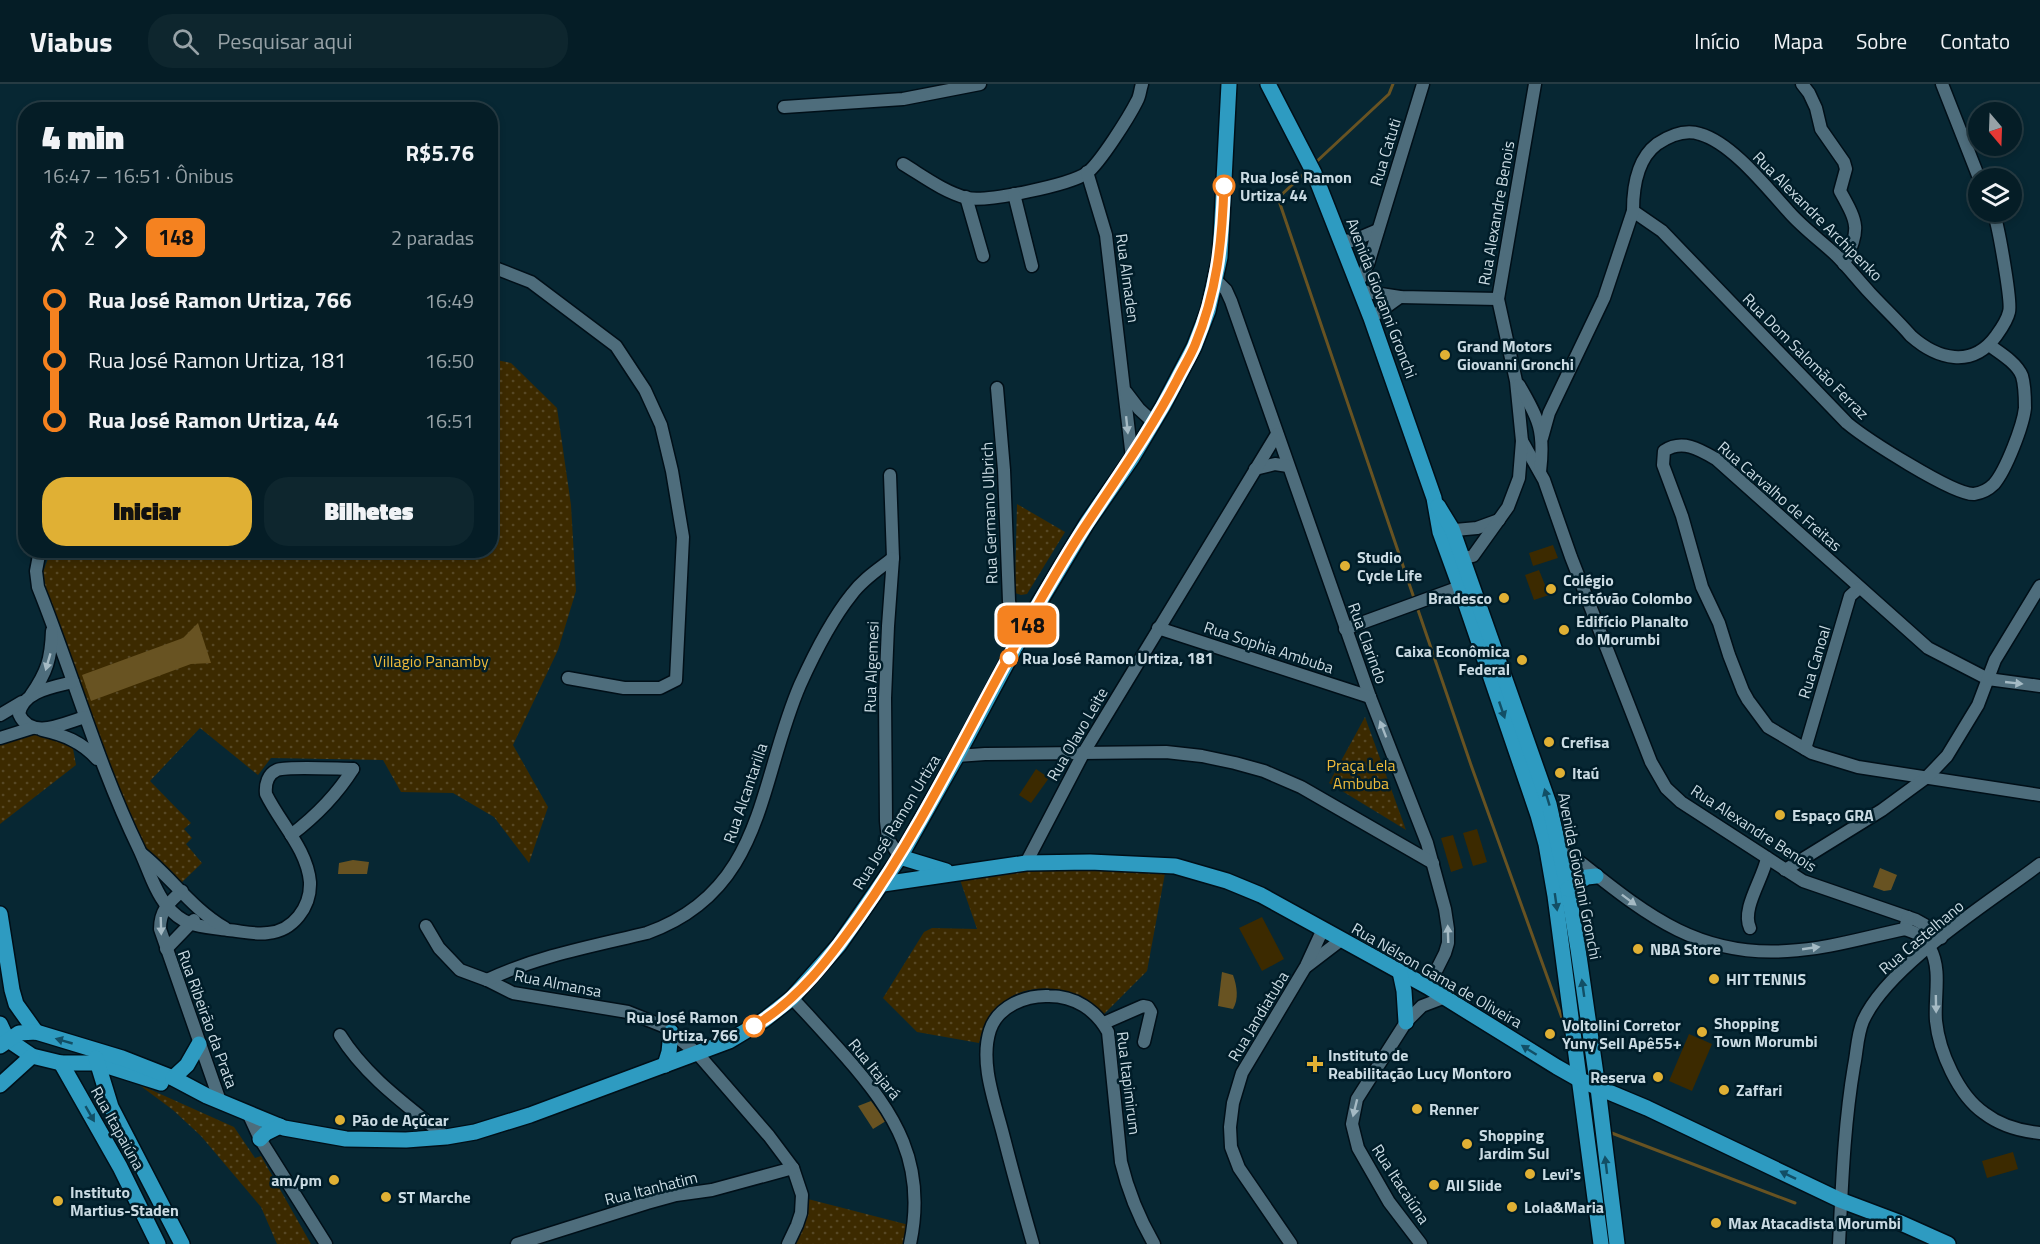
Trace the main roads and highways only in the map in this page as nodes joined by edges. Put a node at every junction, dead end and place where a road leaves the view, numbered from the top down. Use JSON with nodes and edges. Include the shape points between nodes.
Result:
{"nodes":[{"id":1,"x":1229,"y":84,"type":"edge"},
{"id":2,"x":1268,"y":84,"type":"edge"},
{"id":3,"x":1456,"y":557,"type":"junction"},
{"id":4,"x":1553,"y":847,"type":"junction"},
{"id":5,"x":900,"y":857,"type":"junction"},
{"id":6,"x":951,"y":873,"type":"junction"},
{"id":7,"x":1596,"y":876,"type":"road end"},
{"id":8,"x":883,"y":884,"type":"junction"},
{"id":9,"x":1568,"y":889,"type":"junction"},
{"id":10,"x":0,"y":914,"type":"edge"},
{"id":11,"x":1400,"y":972,"type":"junction"},
{"id":12,"x":1406,"y":1022,"type":"road end"},
{"id":13,"x":0,"y":1024,"type":"edge"},
{"id":14,"x":36,"y":1032,"type":"junction"},
{"id":15,"x":671,"y":1032,"type":"road end"},
{"id":16,"x":4,"y":1043,"type":"edge"},
{"id":17,"x":199,"y":1044,"type":"road end"},
{"id":18,"x":32,"y":1056,"type":"junction"},
{"id":19,"x":96,"y":1056,"type":"junction"},
{"id":20,"x":61,"y":1063,"type":"junction"},
{"id":21,"x":665,"y":1065,"type":"junction"},
{"id":22,"x":123,"y":1072,"type":"junction"},
{"id":23,"x":173,"y":1078,"type":"junction"},
{"id":24,"x":1,"y":1080,"type":"edge"},
{"id":25,"x":1580,"y":1080,"type":"junction"},
{"id":26,"x":1598,"y":1088,"type":"junction"},
{"id":27,"x":106,"y":1092,"type":"junction"},
{"id":28,"x":214,"y":1098,"type":"junction"},
{"id":29,"x":1638,"y":1104,"type":"junction"},
{"id":30,"x":1600,"y":1112,"type":"junction"},
{"id":31,"x":1584,"y":1122,"type":"junction"},
{"id":32,"x":280,"y":1126,"type":"junction"},
{"id":33,"x":260,"y":1139,"type":"road end"},
{"id":34,"x":135,"y":1153,"type":"junction"},
{"id":35,"x":120,"y":1167,"type":"junction"},
{"id":36,"x":158,"y":1244,"type":"edge"},
{"id":37,"x":182,"y":1244,"type":"edge"},
{"id":38,"x":1601,"y":1244,"type":"edge"},
{"id":39,"x":1617,"y":1244,"type":"edge"},
{"id":40,"x":1948,"y":1244,"type":"edge"}],
"edges":[{"from":1,"to":5,"type":"main road","name":"Rua José Ramon Urtiza","via":[[1216,280],[1194,347],[1132,458],[1087,523],[1021,636]]},
{"from":2,"to":3,"type":"main road","name":"Avenida Giovanni Gronchi","via":[[1314,173],[1341,240]]},
{"from":3,"to":4,"type":"main road","name":"Avenida Giovanni Gronchi","one_way":true,"via":[[1460,586]]},
{"from":4,"to":3,"type":"main road","name":"Avenida Giovanni Gronchi","one_way":true,"via":[[1549,804],[1538,769]]},
{"from":4,"to":9,"type":"main road","name":"Avenida Giovanni Gronchi"},
{"from":4,"to":25,"type":"main road","name":"Avenida Giovanni Gronchi","one_way":true},
{"from":5,"to":6,"type":"main road","name":"Rua Nélson Gama de Oliveira"},
{"from":5,"to":8,"type":"main road","name":"Rua José Ramon Urtiza"},
{"from":6,"to":8,"type":"main road","name":"Rua Nélson Gama de Oliveira"},
{"from":6,"to":11,"type":"main road","name":"Rua Nélson Gama de Oliveira","via":[[1026,863],[1175,866],[1261,895]]},
{"from":7,"to":9,"type":"main road"},
{"from":8,"to":21,"type":"main road","name":"Rua José Ramon Urtiza","via":[[839,945],[792,998],[735,1038]]},
{"from":26,"to":9,"type":"main road","name":"Avenida Giovanni Gronchi","one_way":true},
{"from":10,"to":14,"type":"main road","via":[[16,1004]]},
{"from":11,"to":12,"type":"main road"},
{"from":25,"to":11,"type":"main road","name":"Rua Nélson Gama de Oliveira","one_way":true},
{"from":13,"to":16,"type":"main road"},
{"from":14,"to":16,"type":"main road","via":[[20,1033]]},
{"from":19,"to":14,"type":"main road","name":"Rua José Ramon Urtiza","one_way":true},
{"from":15,"to":21,"type":"main road"},
{"from":16,"to":18,"type":"main road"},
{"from":17,"to":23,"type":"main road","via":[[187,1065]]},
{"from":18,"to":20,"type":"main road","name":"Rua José Ramon Urtiza"},
{"from":18,"to":24,"type":"main road"},
{"from":19,"to":20,"type":"main road","name":"Rua José Ramon Urtiza"},
{"from":19,"to":22,"type":"main road","name":"Rua José Ramon Urtiza"},
{"from":19,"to":23,"type":"main road","name":"Rua José Ramon Urtiza"},
{"from":19,"to":27,"type":"main road","name":"Rua Itapaiúna"},
{"from":20,"to":35,"type":"main road","name":"Rua Itapaiúna","one_way":true},
{"from":21,"to":32,"type":"main road","name":"Rua José Ramon Urtiza","via":[[504,1124],[446,1137],[346,1139]]},
{"from":22,"to":27,"type":"main road"},
{"from":22,"to":28,"type":"main road","name":"Rua José Ramon Urtiza"},
{"from":23,"to":28,"type":"main road","name":"Rua José Ramon Urtiza"},
{"from":25,"to":26,"type":"main road","name":"Rua Nélson Gama de Oliveira"},
{"from":25,"to":31,"type":"main road","name":"Avenida Giovanni Gronchi"},
{"from":26,"to":29,"type":"main road","name":"Rua Nélson Gama de Oliveira"},
{"from":26,"to":30,"type":"main road","name":"Avenida Giovanni Gronchi"},
{"from":27,"to":34,"type":"main road","name":"Rua Itapaiúna"},
{"from":28,"to":32,"type":"main road","name":"Rua José Ramon Urtiza"},
{"from":29,"to":30,"type":"main road"},
{"from":40,"to":29,"type":"main road","name":"Rua Nélson Gama de Oliveira","one_way":true,"via":[[1840,1200]]},
{"from":30,"to":31,"type":"main road"},
{"from":39,"to":30,"type":"main road","name":"Avenida Giovanni Gronchi","one_way":true},
{"from":31,"to":38,"type":"main road","name":"Avenida Giovanni Gronchi"},
{"from":32,"to":33,"type":"main road"},
{"from":34,"to":35,"type":"main road","via":[[126,1155]]},
{"from":34,"to":37,"type":"main road","name":"Rua Itapaiúna"},
{"from":35,"to":36,"type":"main road","name":"Rua Itapaiúna"}]}
